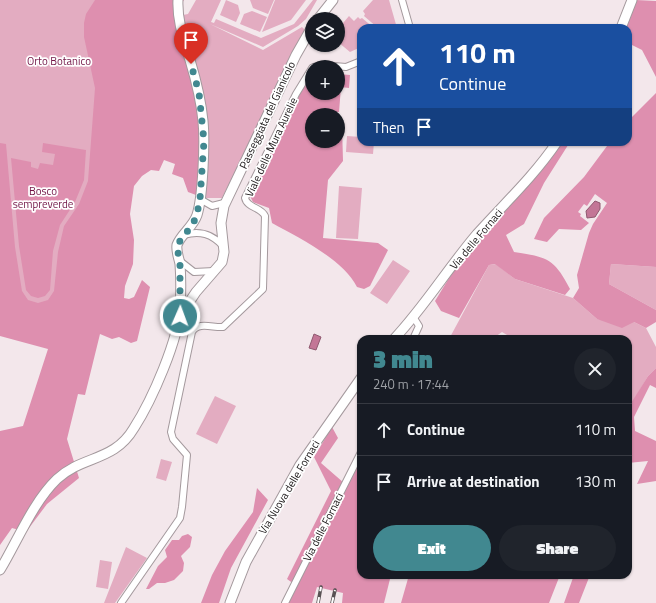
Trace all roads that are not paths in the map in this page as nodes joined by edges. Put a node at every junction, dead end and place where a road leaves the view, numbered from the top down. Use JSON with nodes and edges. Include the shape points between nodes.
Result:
{"nodes":[{"id":1,"x":178,"y":0,"type":"edge"},
{"id":2,"x":333,"y":0,"type":"edge"},
{"id":3,"x":402,"y":0,"type":"edge"},
{"id":4,"x":632,"y":0,"type":"edge"},
{"id":5,"x":324,"y":12,"type":"edge"},
{"id":6,"x":409,"y":24,"type":"edge"},
{"id":7,"x":623,"y":24,"type":"edge"},
{"id":8,"x":305,"y":39,"type":"edge"},
{"id":9,"x":357,"y":63,"type":"edge"},
{"id":10,"x":345,"y":67,"type":"edge"},
{"id":11,"x":305,"y":80,"type":"edge"},
{"id":12,"x":553,"y":146,"type":"edge"},
{"id":13,"x":200,"y":199,"type":"junction"},
{"id":14,"x":224,"y":203,"type":"junction"},
{"id":15,"x":184,"y":235,"type":"junction"},
{"id":16,"x":223,"y":246,"type":"junction"},
{"id":17,"x":179,"y":259,"type":"junction"},
{"id":18,"x":214,"y":271,"type":"junction"},
{"id":19,"x":180,"y":316,"type":"junction"},
{"id":20,"x":414,"y":318,"type":"junction"},
{"id":21,"x":398,"y":335,"type":"edge"},
{"id":22,"x":416,"y":335,"type":"edge"},
{"id":23,"x":357,"y":384,"type":"edge"},
{"id":24,"x":357,"y":460,"type":"edge"},
{"id":25,"x":0,"y":570,"type":"edge"},
{"id":26,"x":121,"y":603,"type":"edge"},
{"id":27,"x":230,"y":603,"type":"edge"},
{"id":28,"x":285,"y":603,"type":"edge"}],
"edges":[{"from":1,"to":13,"type":"street","via":[[178,18],[196,81],[203,122]]},
{"from":2,"to":5,"type":"street"},
{"from":3,"to":6,"type":"street"},
{"from":4,"to":7,"type":"street"},
{"from":8,"to":14,"type":"street","name":"Passeggiata del Gianicolo"},
{"from":9,"to":10,"type":"street","name":"Viale delle Mura Aurelie"},
{"from":11,"to":26,"type":"street","name":"Viale delle Mura Aurelie","via":[[245,198],[265,216],[263,290],[223,327],[201,325],[193,330],[171,432],[173,439],[185,451],[187,457],[181,514]]},
{"from":12,"to":20,"type":"street","name":"Via delle Fornaci","via":[[533,173],[477,235]]},
{"from":13,"to":14,"type":"street","via":[[212,206]]},
{"from":13,"to":15,"type":"street","via":[[195,219]]},
{"from":14,"to":16,"type":"street","name":"Passeggiata del Gianicolo","via":[[221,223]]},
{"from":15,"to":16,"type":"street","via":[[196,232],[206,234],[214,237]]},
{"from":15,"to":17,"type":"street","via":[[177,247]]},
{"from":16,"to":18,"type":"street","via":[[223,260]]},
{"from":17,"to":18,"type":"street","via":[[194,272]]},
{"from":17,"to":19,"type":"street"},
{"from":18,"to":19,"type":"street"},
{"from":19,"to":25,"type":"street","via":[[165,363],[132,432],[116,450],[74,467],[57,480],[39,502]]},
{"from":20,"to":21,"type":"street"},
{"from":20,"to":22,"type":"street","via":[[418,321],[419,327]]},
{"from":23,"to":27,"type":"street","name":"Via Nuova delle Fornaci","via":[[297,471],[246,562]]},
{"from":24,"to":28,"type":"street","name":"Via delle Fornaci"}]}
